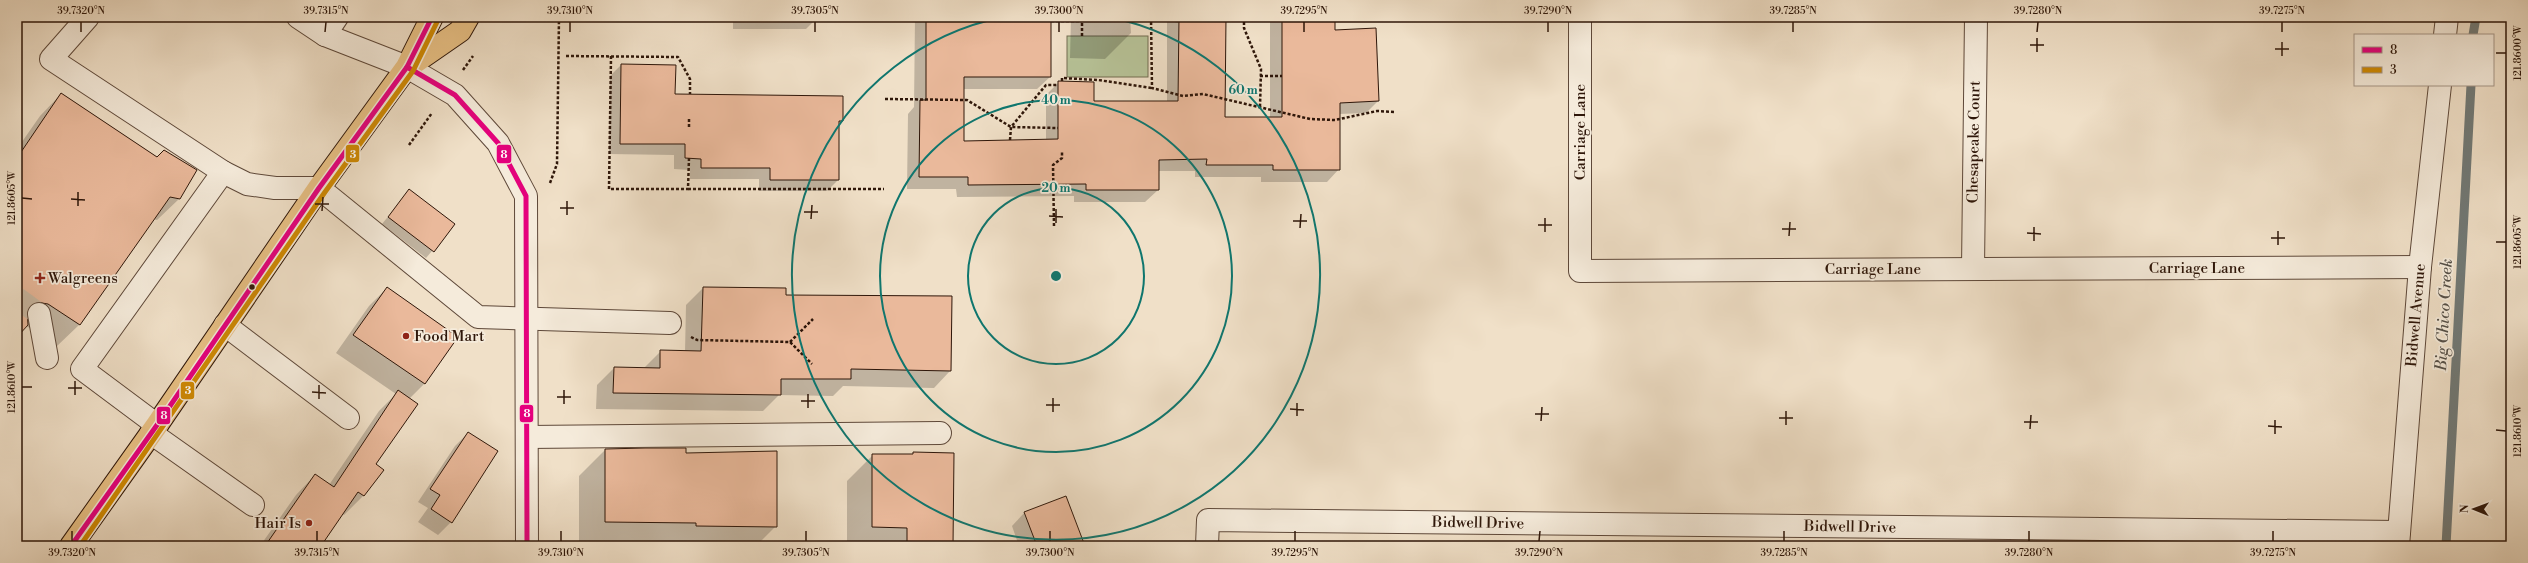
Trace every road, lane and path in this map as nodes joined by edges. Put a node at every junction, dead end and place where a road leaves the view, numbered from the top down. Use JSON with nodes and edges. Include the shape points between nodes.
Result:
{"nodes":[{"id":1,"x":88,"y":17,"type":"edge"},
{"id":2,"x":298,"y":17,"type":"edge"},
{"id":3,"x":432,"y":17,"type":"edge"},
{"id":4,"x":468,"y":17,"type":"edge"},
{"id":5,"x":559,"y":17,"type":"edge"},
{"id":6,"x":1082,"y":17,"type":"edge"},
{"id":7,"x":1244,"y":17,"type":"edge"},
{"id":8,"x":1580,"y":17,"type":"edge"},
{"id":9,"x":1976,"y":17,"type":"edge"},
{"id":10,"x":2447,"y":17,"type":"edge"},
{"id":11,"x":1151,"y":18,"type":"edge"},
{"id":12,"x":1050,"y":21,"type":"dead end"},
{"id":13,"x":1082,"y":21,"type":"junction"},
{"id":14,"x":1179,"y":21,"type":"dead end"},
{"id":15,"x":331,"y":26,"type":"edge"},
{"id":16,"x":2445,"y":34,"type":"edge"},
{"id":17,"x":1082,"y":36,"type":"dead end"},
{"id":18,"x":566,"y":56,"type":"dead end"},
{"id":19,"x":611,"y":56,"type":"junction"},
{"id":20,"x":406,"y":67,"type":"junction"},
{"id":21,"x":1260,"y":76,"type":"junction"},
{"id":22,"x":1282,"y":76,"type":"dead end"},
{"id":23,"x":1062,"y":81,"type":"dead end"},
{"id":24,"x":1058,"y":85,"type":"dead end"},
{"id":25,"x":2440,"y":86,"type":"edge"},
{"id":26,"x":1152,"y":88,"type":"junction"},
{"id":27,"x":690,"y":94,"type":"dead end"},
{"id":28,"x":885,"y":99,"type":"dead end"},
{"id":29,"x":1260,"y":107,"type":"junction"},
{"id":30,"x":1394,"y":112,"type":"dead end"},
{"id":31,"x":689,"y":119,"type":"dead end"},
{"id":32,"x":1011,"y":126,"type":"junction"},
{"id":33,"x":689,"y":127,"type":"dead end"},
{"id":34,"x":1058,"y":128,"type":"dead end"},
{"id":35,"x":1010,"y":140,"type":"dead end"},
{"id":36,"x":1062,"y":152,"type":"dead end"},
{"id":37,"x":689,"y":158,"type":"dead end"},
{"id":38,"x":223,"y":172,"type":"junction"},
{"id":39,"x":549,"y":185,"type":"dead end"},
{"id":40,"x":319,"y":188,"type":"junction"},
{"id":41,"x":884,"y":188,"type":"dead end"},
{"id":42,"x":688,"y":189,"type":"junction"},
{"id":43,"x":1054,"y":226,"type":"dead end"},
{"id":44,"x":1973,"y":268,"type":"junction"},
{"id":45,"x":2420,"y":268,"type":"junction"},
{"id":46,"x":39,"y":314,"type":"tunnel mouth"},
{"id":47,"x":526,"y":320,"type":"junction"},
{"id":48,"x":812,"y":320,"type":"dead end"},
{"id":49,"x":670,"y":323,"type":"dead end"},
{"id":50,"x":225,"y":325,"type":"junction"},
{"id":51,"x":689,"y":335,"type":"dead end"},
{"id":52,"x":790,"y":342,"type":"junction"},
{"id":53,"x":47,"y":358,"type":"dead end"},
{"id":54,"x":812,"y":364,"type":"dead end"},
{"id":55,"x":348,"y":418,"type":"dead end"},
{"id":56,"x":154,"y":429,"type":"junction"},
{"id":57,"x":940,"y":433,"type":"dead end"},
{"id":58,"x":527,"y":437,"type":"junction"},
{"id":59,"x":253,"y":505,"type":"dead end"},
{"id":60,"x":2398,"y":539,"type":"edge"},
{"id":61,"x":71,"y":546,"type":"edge"},
{"id":62,"x":527,"y":546,"type":"edge"},
{"id":63,"x":1207,"y":546,"type":"edge"}],
"edges":[{"from":1,"to":38,"type":"street","via":[[51,59]]},
{"from":2,"to":15,"type":"street"},
{"from":3,"to":20,"type":"main road"},
{"from":4,"to":20,"type":"main road","via":[[460,31]]},
{"from":5,"to":39,"type":"path","via":[[557,164]]},
{"from":6,"to":13,"type":"path"},
{"from":7,"to":21,"type":"path","via":[[1244,28],[1260,69]]},
{"from":8,"to":44,"type":"street","name":"Carriage Lane","via":[[1580,270]]},
{"from":9,"to":44,"type":"street","name":"Chesapeake Court"},
{"from":10,"to":16,"type":"street"},
{"from":11,"to":14,"type":"path"},
{"from":11,"to":26,"type":"path"},
{"from":12,"to":13,"type":"path"},
{"from":13,"to":17,"type":"path"},
{"from":15,"to":20,"type":"street"},
{"from":18,"to":19,"type":"path"},
{"from":19,"to":27,"type":"path","via":[[678,57],[690,79]]},
{"from":19,"to":42,"type":"path","via":[[609,189]]},
{"from":20,"to":40,"type":"main road"},
{"from":20,"to":47,"type":"street","via":[[455,95],[498,142],[526,196]]},
{"from":21,"to":22,"type":"path"},
{"from":21,"to":29,"type":"path"},
{"from":23,"to":26,"type":"path","via":[[1062,78],[1098,80]]},
{"from":24,"to":32,"type":"path","via":[[1046,85]]},
{"from":25,"to":45,"type":"street","name":"Bidwell Avenue"},
{"from":26,"to":29,"type":"path","via":[[1183,96],[1203,94]]},
{"from":28,"to":32,"type":"path","via":[[966,100]]},
{"from":29,"to":30,"type":"path","via":[[1310,119],[1335,120],[1377,111]]},
{"from":31,"to":33,"type":"path"},
{"from":32,"to":34,"type":"path"},
{"from":32,"to":35,"type":"path"},
{"from":36,"to":43,"type":"path","via":[[1062,158],[1053,165]]},
{"from":37,"to":42,"type":"path"},
{"from":38,"to":40,"type":"street","via":[[248,184],[275,188]]},
{"from":38,"to":56,"type":"street","via":[[82,369]]},
{"from":40,"to":47,"type":"street","via":[[478,317]]},
{"from":40,"to":50,"type":"main road"},
{"from":41,"to":42,"type":"path"},
{"from":44,"to":45,"type":"street","name":"Carriage Lane"},
{"from":45,"to":60,"type":"street","name":"Bidwell Avenue"},
{"from":46,"to":53,"type":"street"},
{"from":47,"to":49,"type":"street"},
{"from":47,"to":58,"type":"street"},
{"from":48,"to":52,"type":"path"},
{"from":50,"to":55,"type":"street"},
{"from":50,"to":56,"type":"main road"},
{"from":51,"to":52,"type":"path","via":[[697,340]]},
{"from":52,"to":54,"type":"path"},
{"from":56,"to":59,"type":"street"},
{"from":56,"to":61,"type":"main road"},
{"from":57,"to":58,"type":"street"},
{"from":58,"to":62,"type":"street"},
{"from":60,"to":63,"type":"street","name":"Bidwell Drive","via":[[1208,520]]}]}
